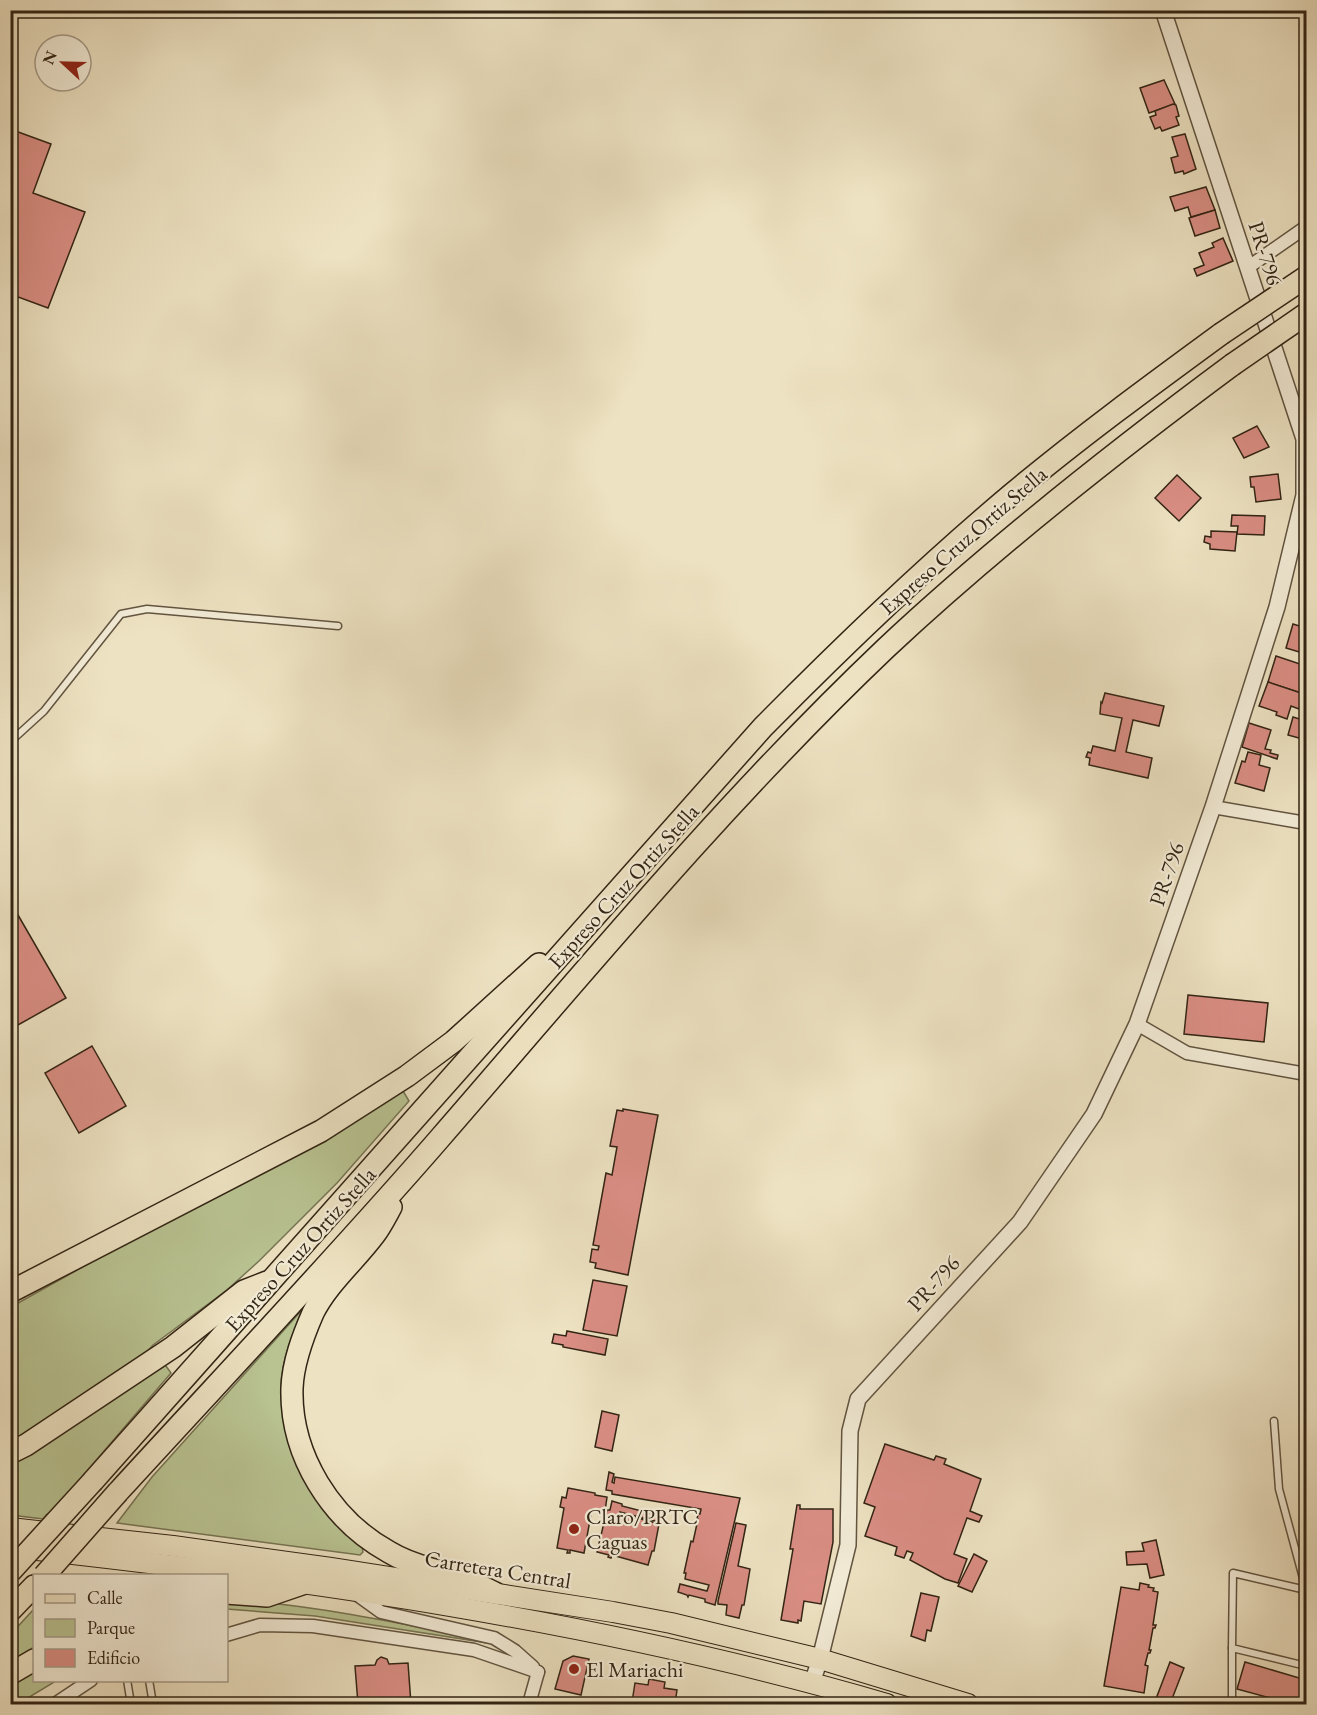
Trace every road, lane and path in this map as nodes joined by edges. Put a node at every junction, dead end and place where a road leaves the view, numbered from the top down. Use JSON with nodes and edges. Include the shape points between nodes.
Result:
{"nodes":[{"id":1,"x":1163,"y":10,"type":"edge"},
{"id":2,"x":1306,"y":227,"type":"edge"},
{"id":3,"x":1247,"y":268,"type":"junction"},
{"id":4,"x":1306,"y":277,"type":"edge"},
{"id":5,"x":1306,"y":314,"type":"edge"},
{"id":6,"x":339,"y":626,"type":"dead end"},
{"id":7,"x":10,"y":742,"type":"edge"},
{"id":8,"x":1213,"y":807,"type":"junction"},
{"id":9,"x":1306,"y":822,"type":"edge"},
{"id":10,"x":595,"y":918,"type":"junction"},
{"id":11,"x":1137,"y":1024,"type":"junction"},
{"id":12,"x":1306,"y":1074,"type":"edge"},
{"id":13,"x":414,"y":1168,"type":"junction"},
{"id":14,"x":273,"y":1279,"type":"junction"},
{"id":15,"x":10,"y":1293,"type":"edge"},
{"id":16,"x":1274,"y":1421,"type":"dead end"},
{"id":17,"x":10,"y":1453,"type":"edge"},
{"id":18,"x":10,"y":1528,"type":"edge"},
{"id":19,"x":10,"y":1547,"type":"edge"},
{"id":20,"x":10,"y":1572,"type":"edge"},
{"id":21,"x":45,"y":1574,"type":"edge"},
{"id":22,"x":305,"y":1583,"type":"junction"},
{"id":23,"x":1306,"y":1589,"type":"edge"},
{"id":24,"x":352,"y":1590,"type":"junction"},
{"id":25,"x":228,"y":1593,"type":"edge"},
{"id":26,"x":495,"y":1593,"type":"junction"},
{"id":27,"x":228,"y":1634,"type":"edge"},
{"id":28,"x":1232,"y":1648,"type":"junction"},
{"id":29,"x":820,"y":1659,"type":"junction"},
{"id":30,"x":33,"y":1661,"type":"edge"},
{"id":31,"x":1306,"y":1666,"type":"edge"},
{"id":32,"x":538,"y":1672,"type":"junction"},
{"id":33,"x":10,"y":1674,"type":"edge"},
{"id":34,"x":88,"y":1682,"type":"edge"},
{"id":35,"x":127,"y":1682,"type":"edge"},
{"id":36,"x":149,"y":1682,"type":"edge"},
{"id":37,"x":812,"y":1683,"type":"junction"},
{"id":38,"x":55,"y":1704,"type":"edge"},
{"id":39,"x":131,"y":1704,"type":"edge"},
{"id":40,"x":153,"y":1704,"type":"edge"},
{"id":41,"x":529,"y":1704,"type":"edge"},
{"id":42,"x":887,"y":1704,"type":"edge"},
{"id":43,"x":968,"y":1704,"type":"edge"},
{"id":44,"x":1232,"y":1704,"type":"edge"}],
"edges":[{"from":1,"to":3,"type":"street","name":"PR-796","number":"PR-796"},
{"from":2,"to":3,"type":"street"},
{"from":3,"to":8,"type":"street","name":"PR-796","number":"PR-796","via":[[1304,439],[1304,495],[1277,606]]},
{"from":4,"to":10,"type":"highway","name":"Expreso Cruz Ortiz Stella","bridge":true,"via":[[1221,334],[1074,444],[875,616],[763,728]]},
{"from":5,"to":13,"type":"highway","name":"Expreso Cruz Ortiz Stella","bridge":true,"via":[[1232,365],[1034,518],[870,664],[699,841]]},
{"from":6,"to":7,"type":"lane","via":[[147,609],[121,614],[44,711]]},
{"from":8,"to":9,"type":"street"},
{"from":8,"to":11,"type":"street","name":"PR-796","number":"PR-796"},
{"from":10,"to":14,"type":"highway","name":"Expreso Cruz Ortiz Stella"},
{"from":10,"to":15,"type":"highway","via":[[454,1041],[331,1125]]},
{"from":11,"to":12,"type":"street","via":[[1187,1053]]},
{"from":11,"to":29,"type":"street","name":"PR-796","number":"PR-796","via":[[1094,1114],[1020,1222],[858,1399],[850,1431],[848,1545]]},
{"from":13,"to":21,"type":"highway","name":"Expreso Cruz Ortiz Stella","bridge":true},
{"from":13,"to":26,"type":"highway","via":[[375,1234],[314,1312],[296,1359],[292,1386],[294,1419],[314,1477],[345,1519],[389,1552],[460,1576]]},
{"from":14,"to":17,"type":"highway","via":[[244,1291],[173,1347]]},
{"from":14,"to":20,"type":"highway","name":"Expreso Cruz Ortiz Stella","bridge":true},
{"from":16,"to":23,"type":"lane","via":[[1279,1489]]},
{"from":18,"to":26,"type":"main road","name":"Carretera Central","via":[[229,1554]]},
{"from":19,"to":22,"type":"main road","name":"Carretera Central"},
{"from":22,"to":24,"type":"main road","name":"Carretera Central"},
{"from":22,"to":25,"type":"highway","via":[[267,1596]]},
{"from":23,"to":28,"type":"lane","via":[[1233,1573]]},
{"from":24,"to":32,"type":"street","via":[[381,1612],[494,1638]]},
{"from":24,"to":37,"type":"main road","name":"Carretera Central","via":[[612,1637]]},
{"from":26,"to":29,"type":"main road","name":"Carretera Central","via":[[671,1623]]},
{"from":27,"to":32,"type":"street","via":[[260,1625],[312,1626],[474,1650]]},
{"from":28,"to":31,"type":"lane"},
{"from":28,"to":44,"type":"lane"},
{"from":29,"to":37,"type":"street","name":"PR-796","number":"PR-796"},
{"from":29,"to":43,"type":"main road","name":"Carretera Central"},
{"from":30,"to":33,"type":"highway"},
{"from":32,"to":41,"type":"street"},
{"from":34,"to":38,"type":"street"},
{"from":35,"to":39,"type":"lane"},
{"from":36,"to":40,"type":"lane"},
{"from":37,"to":42,"type":"main road","name":"Carretera Central"}]}
